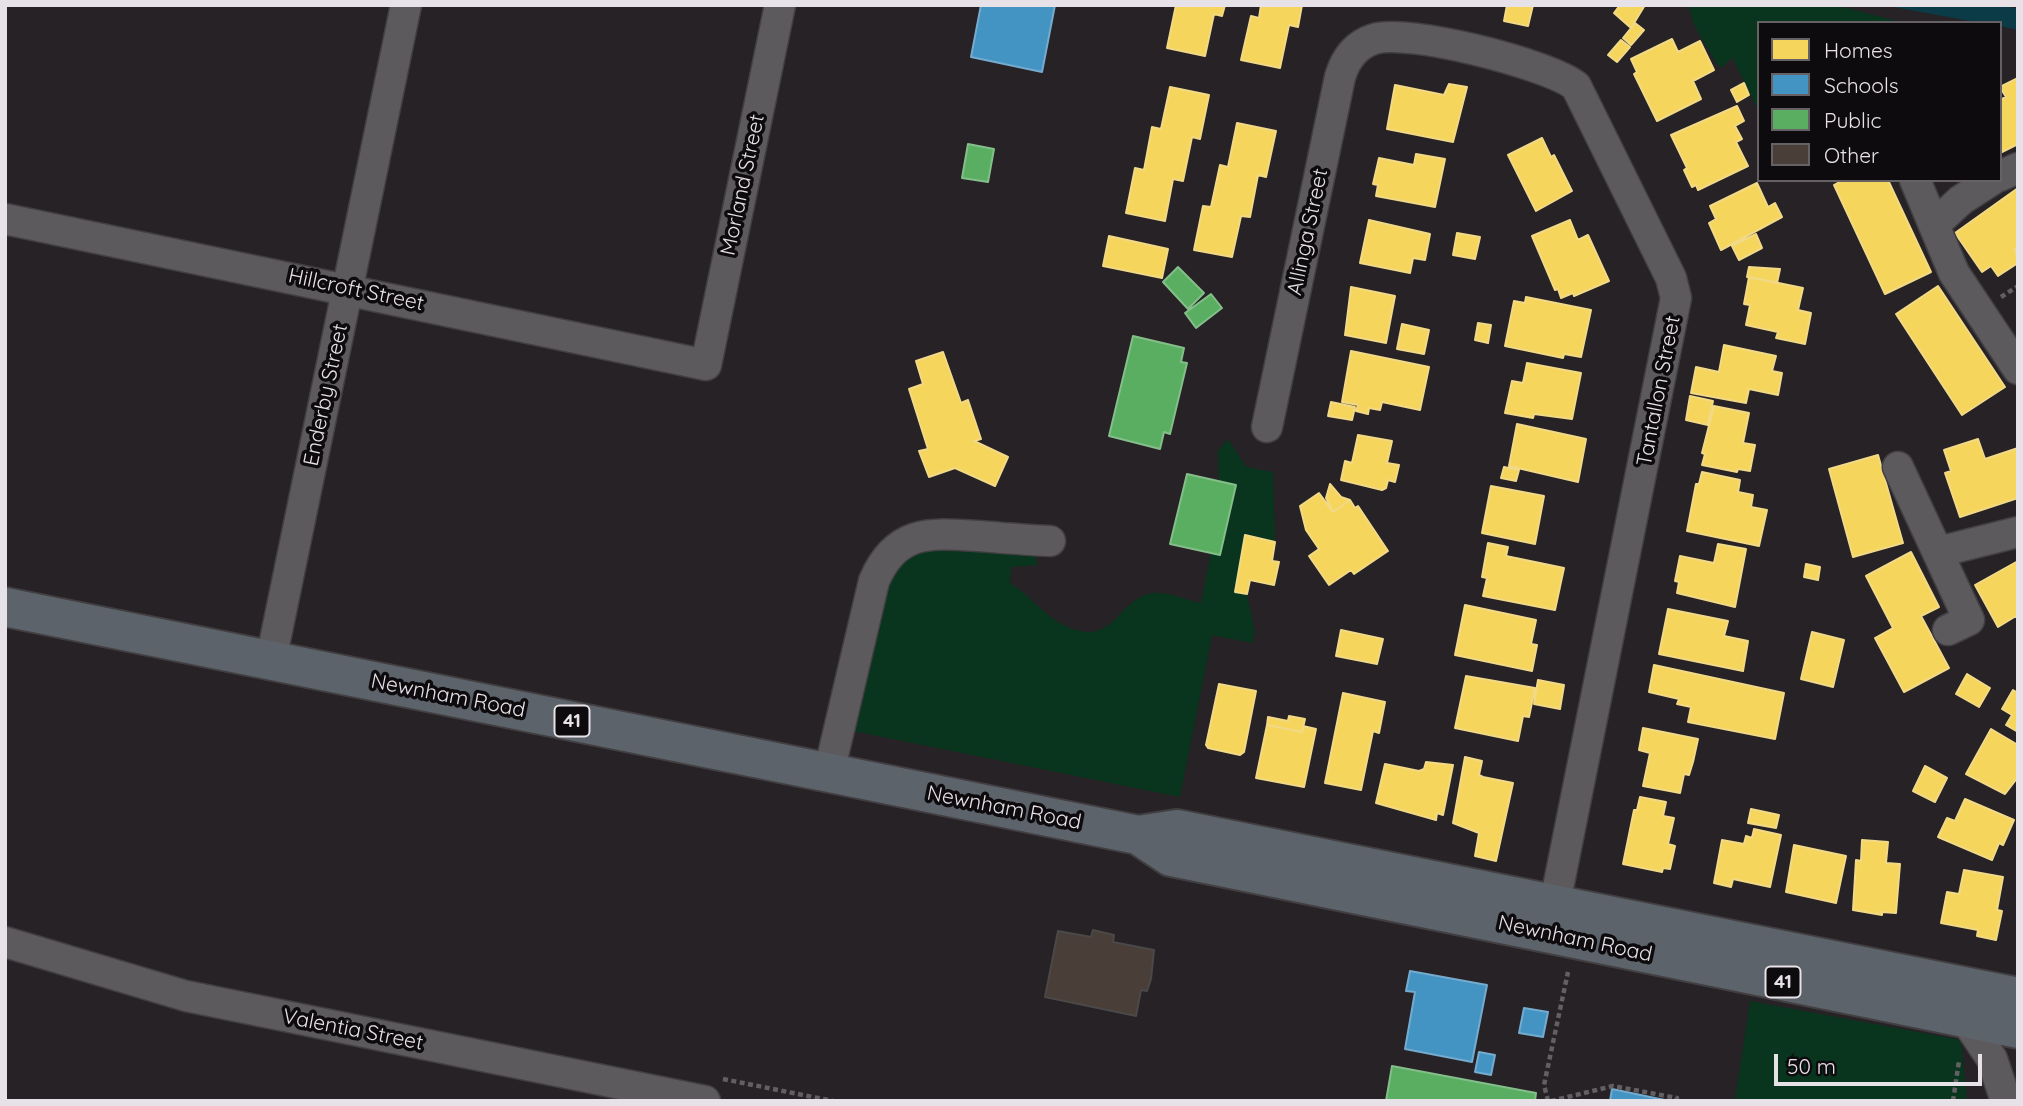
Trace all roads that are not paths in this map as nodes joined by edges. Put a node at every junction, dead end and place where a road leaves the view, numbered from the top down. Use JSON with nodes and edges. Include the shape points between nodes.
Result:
{"nodes":[{"id":1,"x":406,"y":5,"type":"edge"},
{"id":2,"x":780,"y":5,"type":"edge"},
{"id":3,"x":1362,"y":45,"type":"joint"},
{"id":4,"x":2018,"y":168,"type":"edge"},
{"id":5,"x":2002,"y":175,"type":"edge"},
{"id":6,"x":1915,"y":182,"type":"edge"},
{"id":7,"x":1989,"y":182,"type":"edge"},
{"id":8,"x":5,"y":219,"type":"edge"},
{"id":9,"x":1934,"y":225,"type":"junction"},
{"id":10,"x":348,"y":288,"type":"junction"},
{"id":11,"x":706,"y":365,"type":"joint"},
{"id":12,"x":2018,"y":369,"type":"edge"},
{"id":13,"x":1267,"y":427,"type":"dead end"},
{"id":14,"x":1898,"y":467,"type":"dead end"},
{"id":15,"x":2018,"y":532,"type":"edge"},
{"id":16,"x":1050,"y":541,"type":"dead end"},
{"id":17,"x":1938,"y":552,"type":"junction"},
{"id":18,"x":5,"y":607,"type":"edge"},
{"id":19,"x":1948,"y":630,"type":"dead end"},
{"id":20,"x":271,"y":660,"type":"junction"},
{"id":21,"x":829,"y":772,"type":"junction"},
{"id":22,"x":1558,"y":933,"type":"junction"},
{"id":23,"x":5,"y":942,"type":"edge"},
{"id":24,"x":2018,"y":997,"type":"edge"},
{"id":25,"x":2018,"y":1030,"type":"edge"},
{"id":26,"x":1963,"y":1034,"type":"junction"},
{"id":27,"x":2018,"y":1093,"type":"edge"},
{"id":28,"x":705,"y":1101,"type":"edge"},
{"id":29,"x":2006,"y":1101,"type":"edge"},
{"id":30,"x":2013,"y":1101,"type":"edge"}],
"edges":[{"from":1,"to":10,"type":"street","name":"Enderby Street"},
{"from":2,"to":11,"type":"street","name":"Morland Street"},
{"from":3,"to":13,"type":"street","name":"Allinga Street","via":[[1351,54],[1340,78]]},
{"from":3,"to":22,"type":"street","name":"Tantallon Street","via":[[1397,37],[1503,56],[1566,79],[1583,97],[1675,287],[1676,310]]},
{"from":4,"to":5,"type":"street"},
{"from":6,"to":9,"type":"street"},
{"from":7,"to":9,"type":"street"},
{"from":8,"to":10,"type":"street","name":"Hillcroft Street"},
{"from":9,"to":12,"type":"street","via":[[1954,273]]},
{"from":10,"to":11,"type":"street","name":"Hillcroft Street"},
{"from":10,"to":20,"type":"street","name":"Enderby Street"},
{"from":14,"to":17,"type":"street"},
{"from":15,"to":17,"type":"street"},
{"from":16,"to":21,"type":"street","via":[[927,534],[890,553],[874,581]]},
{"from":17,"to":19,"type":"street","via":[[1969,620]]},
{"from":18,"to":20,"type":"main road","name":"Newnham Road","number":"41"},
{"from":20,"to":21,"type":"main road","name":"Newnham Road","number":"41"},
{"from":21,"to":22,"type":"main road","name":"Newnham Road","number":"41","via":[[1138,835],[1171,858]]},
{"from":22,"to":24,"type":"main road","name":"Newnham Road","number":"41"},
{"from":22,"to":26,"type":"main road","name":"Newnham Road","number":"41"},
{"from":23,"to":28,"type":"street","name":"Valentia Street","via":[[186,996]]},
{"from":25,"to":26,"type":"main road","name":"Newnham Road","number":"41"},
{"from":26,"to":29,"type":"street","via":[[1992,1059]]},
{"from":27,"to":30,"type":"street"}]}
